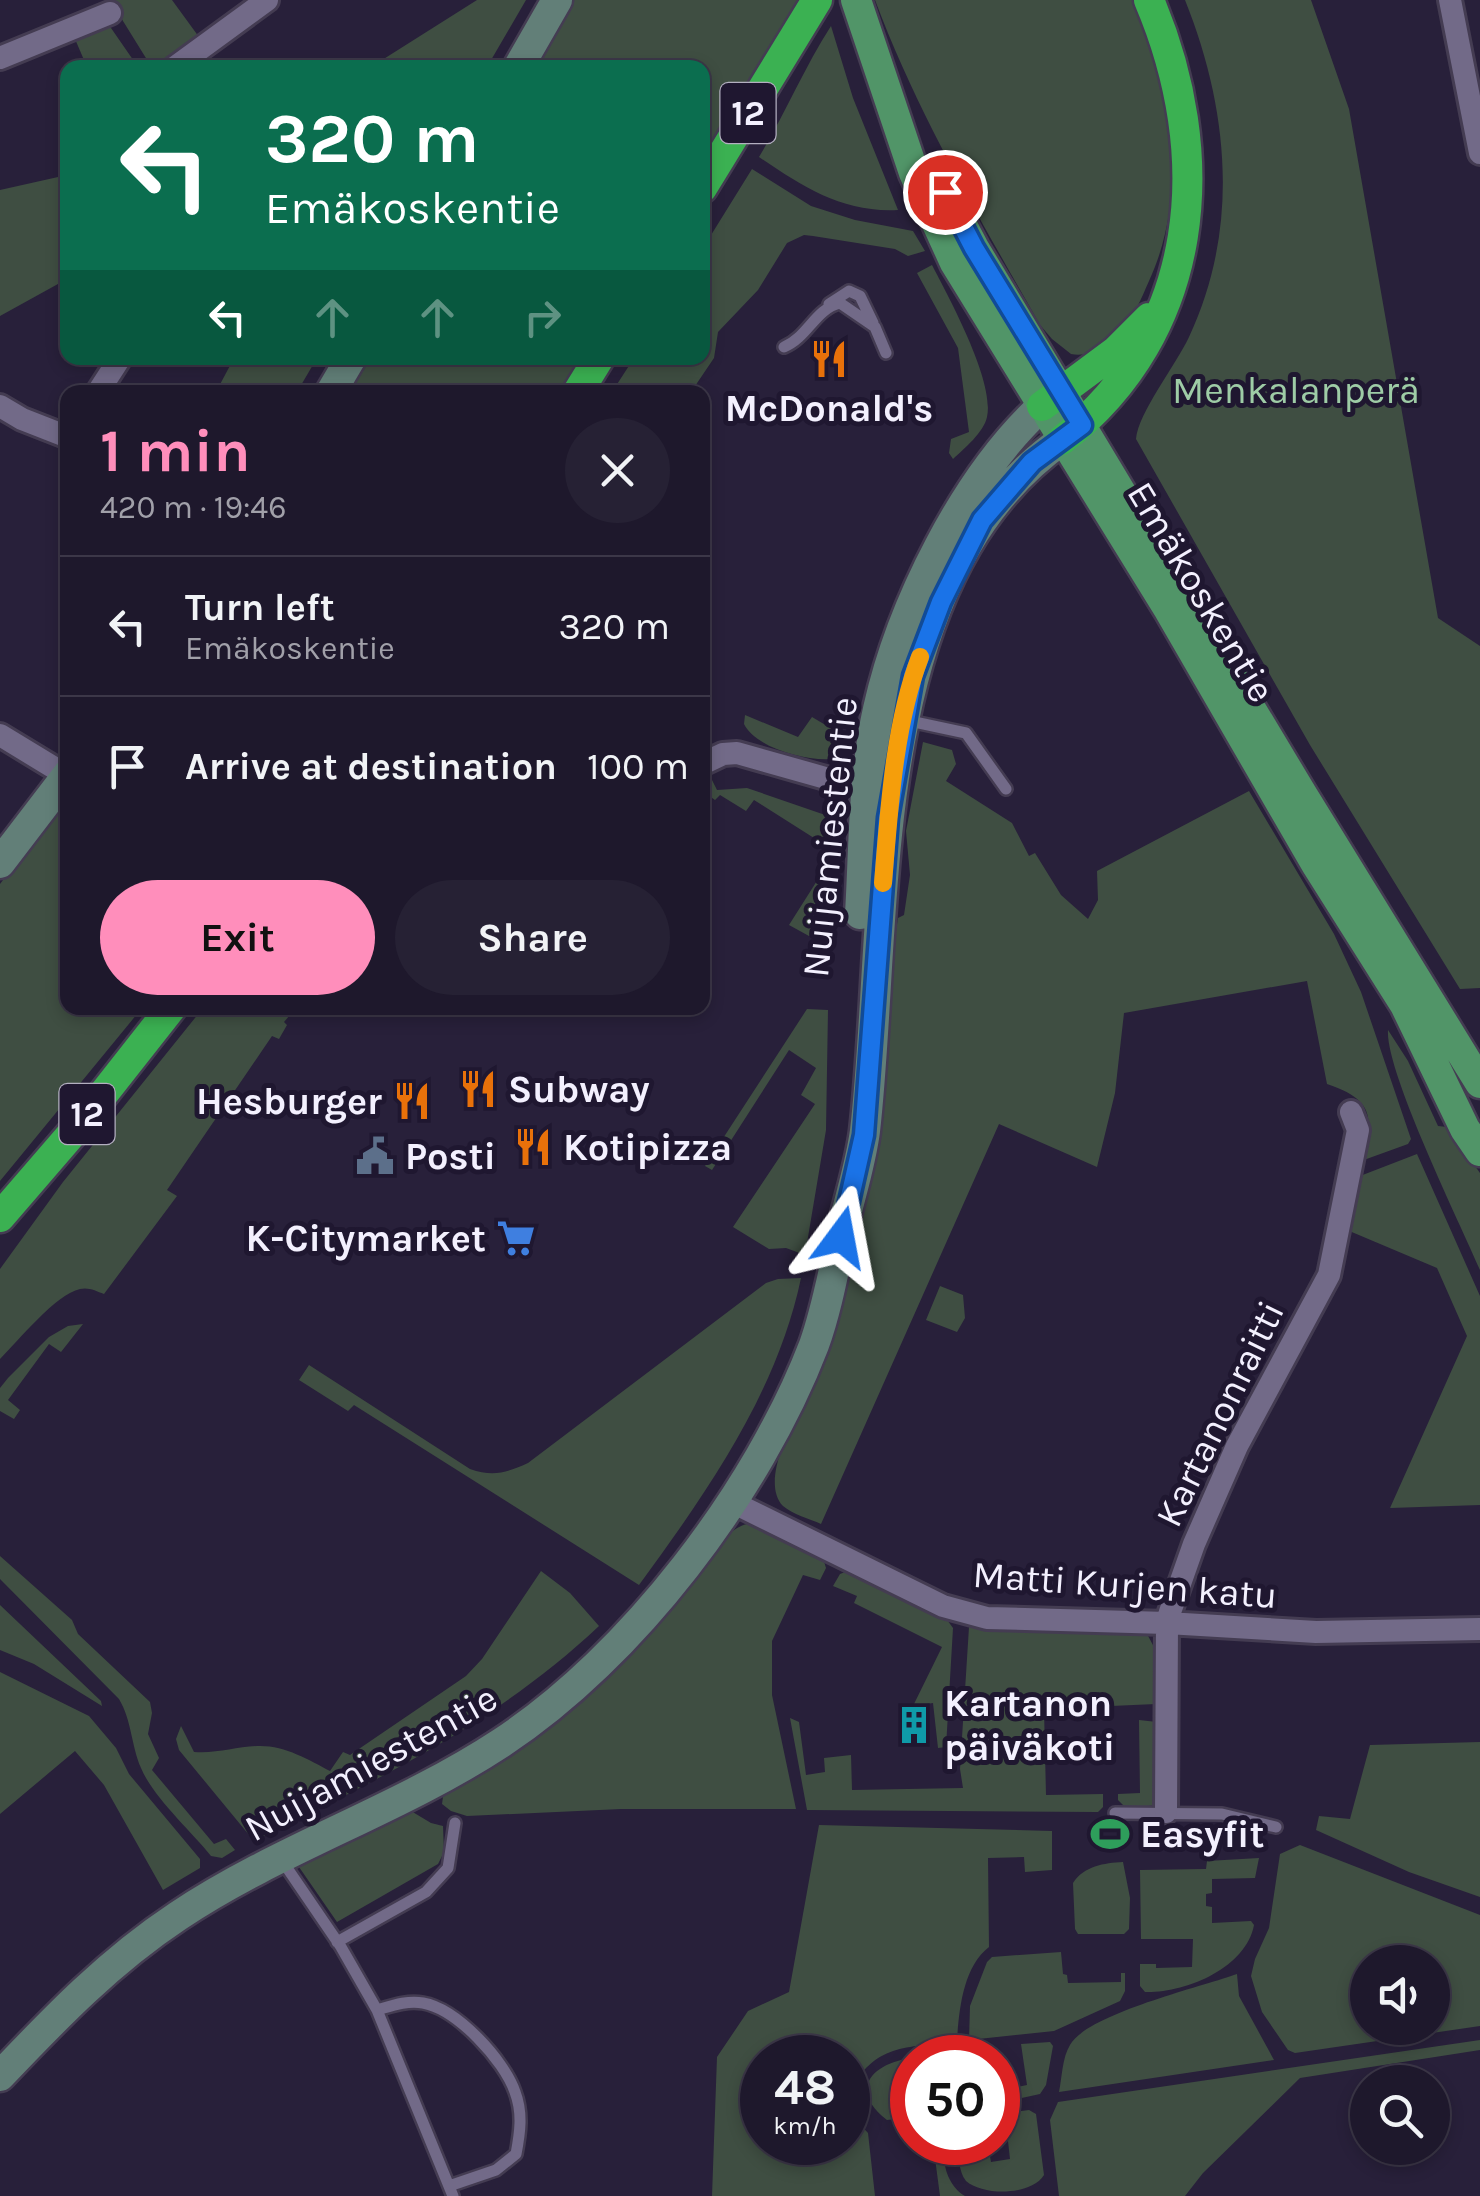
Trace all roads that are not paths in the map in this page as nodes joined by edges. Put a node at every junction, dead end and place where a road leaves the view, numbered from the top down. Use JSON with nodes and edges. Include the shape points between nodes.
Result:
{"nodes":[{"id":1,"x":267,"y":0,"type":"edge"},
{"id":2,"x":557,"y":0,"type":"edge"},
{"id":3,"x":818,"y":0,"type":"edge"},
{"id":4,"x":856,"y":0,"type":"edge"},
{"id":5,"x":1149,"y":0,"type":"edge"},
{"id":6,"x":1450,"y":0,"type":"edge"},
{"id":7,"x":110,"y":13,"type":"dead end"},
{"id":8,"x":0,"y":58,"type":"edge"},
{"id":9,"x":185,"y":60,"type":"edge"},
{"id":10,"x":523,"y":60,"type":"edge"},
{"id":11,"x":1480,"y":153,"type":"edge"},
{"id":12,"x":710,"y":175,"type":"edge"},
{"id":13,"x":1164,"y":300,"type":"junction"},
{"id":14,"x":784,"y":346,"type":"dead end"},
{"id":15,"x":886,"y":353,"type":"dead end"},
{"id":16,"x":1051,"y":398,"type":"junction"},
{"id":17,"x":0,"y":406,"type":"edge"},
{"id":18,"x":60,"y":433,"type":"edge"},
{"id":19,"x":1072,"y":433,"type":"junction"},
{"id":20,"x":890,"y":717,"type":"junction"},
{"id":21,"x":0,"y":735,"type":"edge"},
{"id":22,"x":710,"y":760,"type":"edge"},
{"id":23,"x":60,"y":770,"type":"edge"},
{"id":24,"x":60,"y":783,"type":"edge"},
{"id":25,"x":881,"y":788,"type":"junction"},
{"id":26,"x":1006,"y":789,"type":"dead end"},
{"id":27,"x":0,"y":863,"type":"edge"},
{"id":28,"x":165,"y":1015,"type":"edge"},
{"id":29,"x":1480,"y":1083,"type":"edge"},
{"id":30,"x":1351,"y":1112,"type":"dead end"},
{"id":31,"x":1480,"y":1152,"type":"edge"},
{"id":32,"x":0,"y":1217,"type":"edge"},
{"id":33,"x":730,"y":1501,"type":"junction"},
{"id":34,"x":1167,"y":1623,"type":"junction"},
{"id":35,"x":1480,"y":1629,"type":"edge"},
{"id":36,"x":1166,"y":1812,"type":"junction"},
{"id":37,"x":1115,"y":1813,"type":"dead end"},
{"id":38,"x":455,"y":1823,"type":"dead end"},
{"id":39,"x":1276,"y":1827,"type":"dead end"},
{"id":40,"x":280,"y":1858,"type":"junction"},
{"id":41,"x":337,"y":1942,"type":"junction"},
{"id":42,"x":377,"y":2010,"type":"junction"},
{"id":43,"x":0,"y":2076,"type":"edge"},
{"id":44,"x":451,"y":2191,"type":"edge"}],
"edges":[{"from":1,"to":9,"type":"street"},
{"from":2,"to":10,"type":"main road"},
{"from":3,"to":12,"type":"highway","number":"12"},
{"from":4,"to":16,"type":"main road","name":"Emäkoskentie","via":[[876,63]]},
{"from":5,"to":13,"type":"highway","via":[[1179,93],[1188,166],[1187,224]]},
{"from":6,"to":11,"type":"street"},
{"from":7,"to":8,"type":"street"},
{"from":13,"to":16,"type":"highway","via":[[1116,351]]},
{"from":13,"to":19,"type":"highway","via":[[1137,362]]},
{"from":14,"to":15,"type":"lane","via":[[797,341],[826,306],[840,303],[875,327]]},
{"from":16,"to":19,"type":"main road","name":"Emäkoskentie"},
{"from":16,"to":20,"type":"main road","name":"Nuijamiestentie","via":[[1009,437],[960,506],[890,660]]},
{"from":17,"to":18,"type":"street"},
{"from":19,"to":20,"type":"main road","name":"Nuijamiestentie","via":[[1018,475],[982,520]]},
{"from":19,"to":29,"type":"main road","name":"Emäkoskentie"},
{"from":19,"to":31,"type":"main road","name":"Emäkoskentie","via":[[1316,864],[1405,1005]]},
{"from":20,"to":25,"type":"main road","name":"Nuijamiestentie"},
{"from":20,"to":26,"type":"lane","via":[[966,733]]},
{"from":21,"to":23,"type":"street"},
{"from":22,"to":25,"type":"street","via":[[737,752]]},
{"from":24,"to":27,"type":"main road"},
{"from":25,"to":33,"type":"main road","name":"Nuijamiestentie","via":[[864,1135],[816,1340],[768,1444]]},
{"from":28,"to":32,"type":"highway","number":"12"},
{"from":30,"to":34,"type":"street","name":"Kartanonraitti","via":[[1358,1130],[1329,1274],[1237,1446]]},
{"from":33,"to":34,"type":"street","name":"Matti Kurjen katu","via":[[966,1615]]},
{"from":33,"to":40,"type":"main road","name":"Nuijamiestentie","via":[[634,1626],[566,1694],[454,1770]]},
{"from":34,"to":35,"type":"street","name":"Matti Kurjen katu","via":[[1330,1632]]},
{"from":34,"to":36,"type":"street","name":"Kartanonraitti"},
{"from":36,"to":37,"type":"lane"},
{"from":36,"to":39,"type":"lane","via":[[1222,1814]]},
{"from":38,"to":41,"type":"lane","via":[[448,1868],[426,1892]]},
{"from":40,"to":41,"type":"lane"},
{"from":40,"to":43,"type":"main road","name":"Nuijamiestentie","via":[[124,1953]]},
{"from":41,"to":42,"type":"lane"},
{"from":42,"to":44,"type":"lane"},
{"from":42,"to":44,"type":"lane","via":[[421,2002],[446,2011],[491,2054],[515,2091],[522,2126],[516,2154]]}]}
